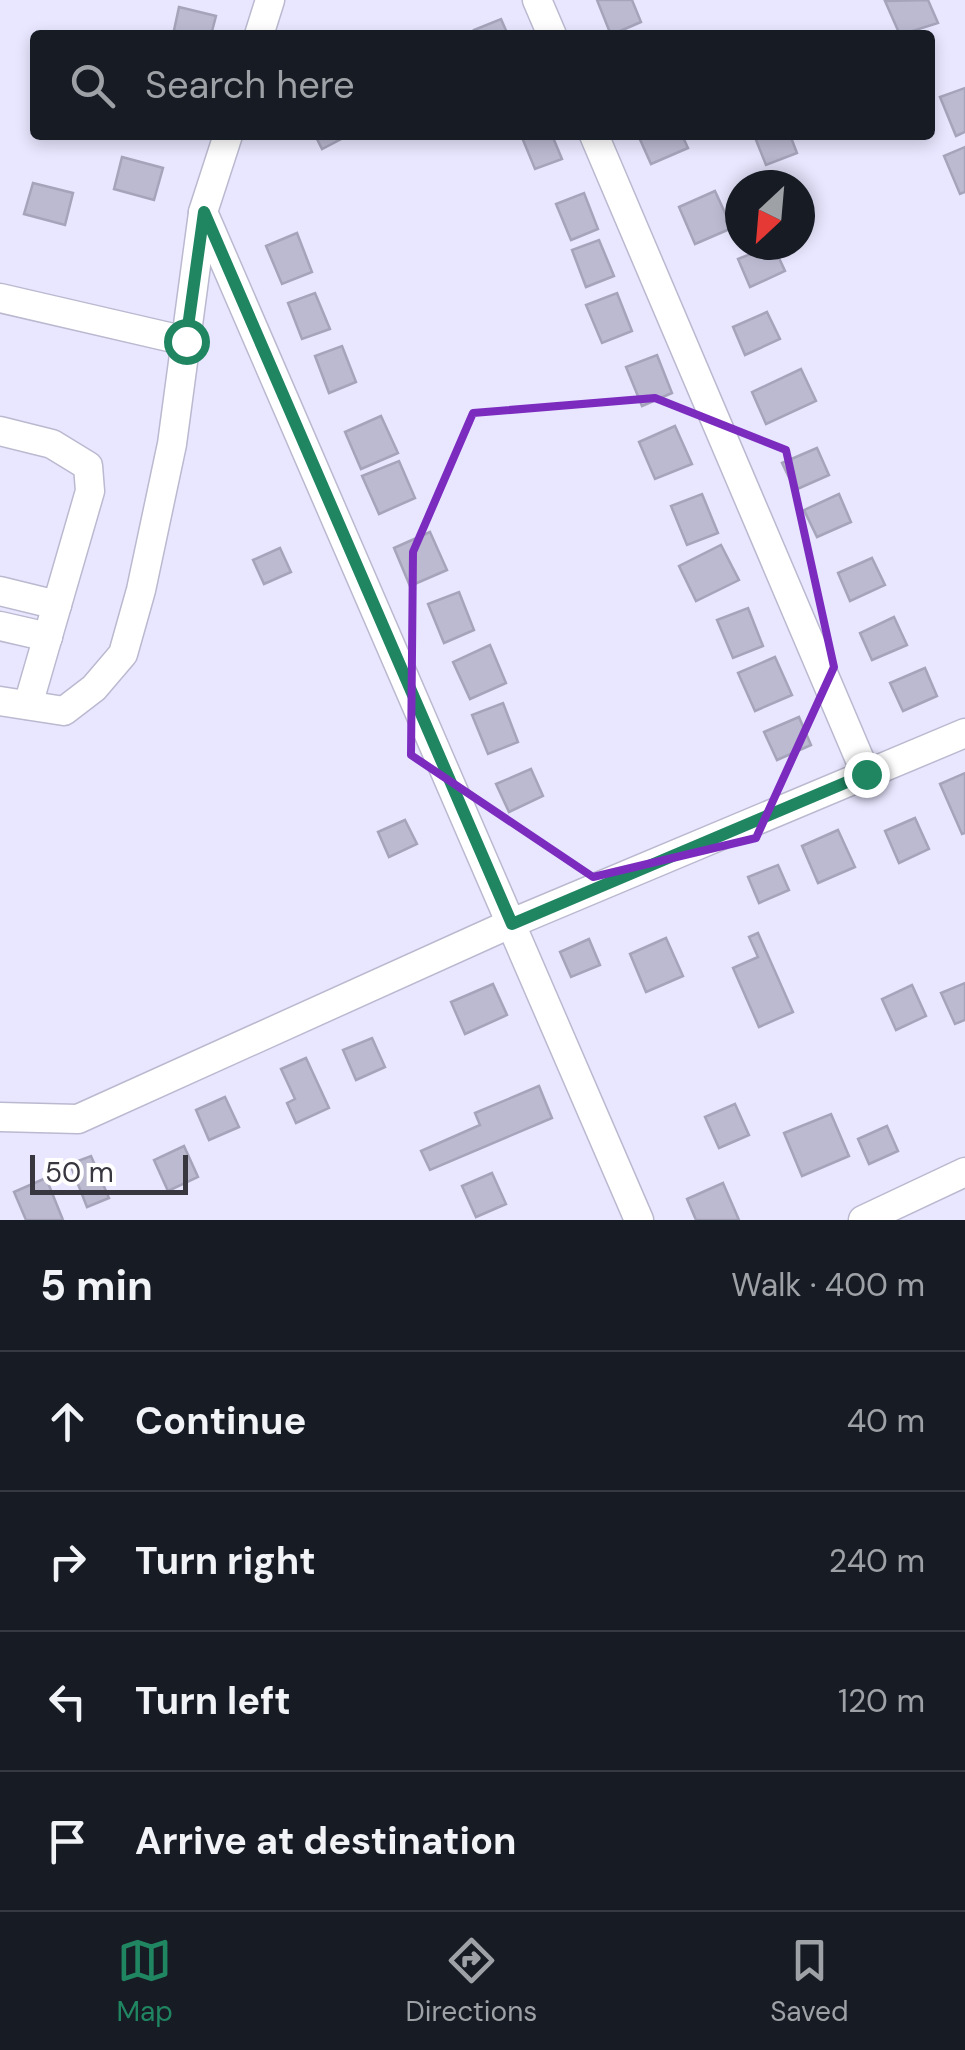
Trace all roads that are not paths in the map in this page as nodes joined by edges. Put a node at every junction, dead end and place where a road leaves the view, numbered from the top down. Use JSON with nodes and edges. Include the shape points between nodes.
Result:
{"nodes":[{"id":1,"x":270,"y":0,"type":"edge"},
{"id":2,"x":537,"y":0,"type":"edge"},
{"id":3,"x":261,"y":30,"type":"edge"},
{"id":4,"x":550,"y":30,"type":"edge"},
{"id":5,"x":226,"y":140,"type":"edge"},
{"id":6,"x":596,"y":140,"type":"edge"},
{"id":7,"x":204,"y":212,"type":"junction"},
{"id":8,"x":0,"y":298,"type":"edge"},
{"id":9,"x":186,"y":341,"type":"junction"},
{"id":10,"x":0,"y":431,"type":"edge"},
{"id":11,"x":0,"y":591,"type":"edge"},
{"id":12,"x":57,"y":605,"type":"junction"},
{"id":13,"x":0,"y":626,"type":"edge"},
{"id":14,"x":48,"y":637,"type":"junction"},
{"id":15,"x":0,"y":701,"type":"edge"},
{"id":16,"x":28,"y":705,"type":"junction"},
{"id":17,"x":965,"y":732,"type":"edge"},
{"id":18,"x":866,"y":774,"type":"junction"},
{"id":19,"x":512,"y":924,"type":"junction"},
{"id":20,"x":0,"y":1117,"type":"edge"},
{"id":21,"x":965,"y":1172,"type":"edge"},
{"id":22,"x":639,"y":1220,"type":"edge"},
{"id":23,"x":864,"y":1220,"type":"edge"}],
"edges":[{"from":1,"to":3,"type":"street"},
{"from":2,"to":4,"type":"street"},
{"from":5,"to":7,"type":"street"},
{"from":6,"to":18,"type":"street"},
{"from":7,"to":9,"type":"street"},
{"from":7,"to":19,"type":"street"},
{"from":8,"to":9,"type":"street"},
{"from":9,"to":16,"type":"street","via":[[172,444],[123,654],[64,711]]},
{"from":10,"to":12,"type":"street","via":[[52,444],[88,466],[90,491]]},
{"from":11,"to":12,"type":"street"},
{"from":12,"to":14,"type":"street"},
{"from":13,"to":14,"type":"street"},
{"from":14,"to":16,"type":"street"},
{"from":15,"to":16,"type":"street"},
{"from":17,"to":18,"type":"street"},
{"from":18,"to":19,"type":"street"},
{"from":19,"to":20,"type":"street","via":[[78,1119]]},
{"from":19,"to":22,"type":"street"},
{"from":21,"to":23,"type":"street"}]}
